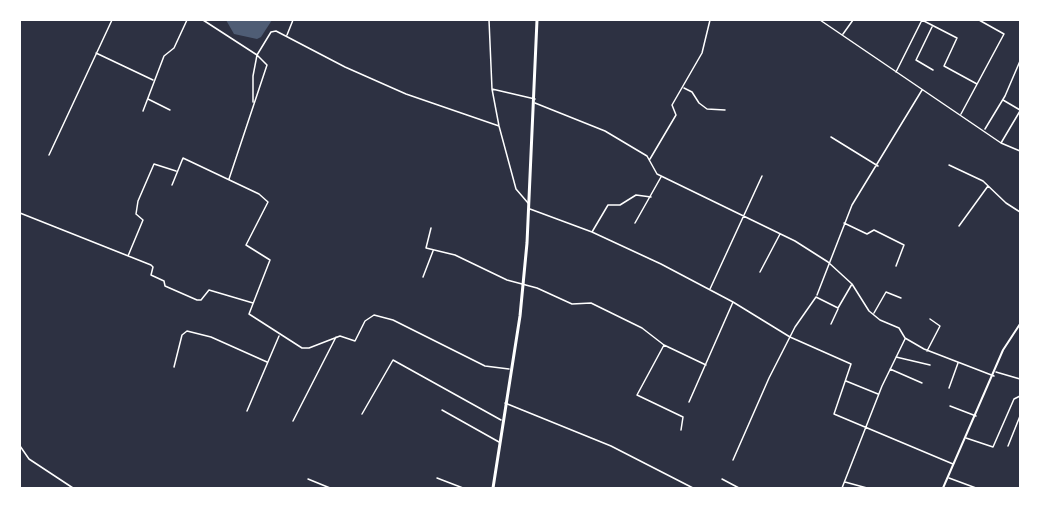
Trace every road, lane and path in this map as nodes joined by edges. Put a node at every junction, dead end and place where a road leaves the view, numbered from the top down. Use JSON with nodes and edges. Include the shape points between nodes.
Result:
{"nodes":[{"id":1,"x":112,"y":20,"type":"edge"},
{"id":2,"x":187,"y":20,"type":"edge"},
{"id":3,"x":203,"y":20,"type":"edge"},
{"id":4,"x":293,"y":20,"type":"edge"},
{"id":5,"x":489,"y":20,"type":"edge"},
{"id":6,"x":537,"y":20,"type":"edge"},
{"id":7,"x":710,"y":20,"type":"edge"},
{"id":8,"x":820,"y":20,"type":"edge"},
{"id":9,"x":853,"y":20,"type":"edge"},
{"id":10,"x":922,"y":20,"type":"edge"},
{"id":11,"x":979,"y":20,"type":"edge"},
{"id":12,"x":932,"y":26,"type":"junction"},
{"id":13,"x":843,"y":35,"type":"junction"},
{"id":14,"x":286,"y":36,"type":"junction"},
{"id":15,"x":96,"y":53,"type":"junction"},
{"id":16,"x":257,"y":55,"type":"junction"},
{"id":17,"x":1020,"y":61,"type":"edge"},
{"id":18,"x":933,"y":70,"type":"dead end"},
{"id":19,"x":896,"y":72,"type":"junction"},
{"id":20,"x":153,"y":81,"type":"junction"},
{"id":21,"x":978,"y":84,"type":"junction"},
{"id":22,"x":683,"y":87,"type":"junction"},
{"id":23,"x":492,"y":89,"type":"junction"},
{"id":24,"x":922,"y":90,"type":"junction"},
{"id":25,"x":147,"y":99,"type":"junction"},
{"id":26,"x":1003,"y":99,"type":"junction"},
{"id":27,"x":535,"y":101,"type":"junction"},
{"id":28,"x":253,"y":102,"type":"junction"},
{"id":29,"x":170,"y":110,"type":"dead end"},
{"id":30,"x":725,"y":110,"type":"dead end"},
{"id":31,"x":1020,"y":110,"type":"edge"},
{"id":32,"x":143,"y":111,"type":"dead end"},
{"id":33,"x":961,"y":115,"type":"junction"},
{"id":34,"x":499,"y":126,"type":"junction"},
{"id":35,"x":984,"y":131,"type":"junction"},
{"id":36,"x":831,"y":137,"type":"dead end"},
{"id":37,"x":1001,"y":143,"type":"junction"},
{"id":38,"x":1020,"y":151,"type":"edge"},
{"id":39,"x":50,"y":155,"type":"dead end"},
{"id":40,"x":650,"y":159,"type":"junction"},
{"id":41,"x":949,"y":165,"type":"dead end"},
{"id":42,"x":878,"y":166,"type":"junction"},
{"id":43,"x":177,"y":171,"type":"junction"},
{"id":44,"x":762,"y":176,"type":"dead end"},
{"id":45,"x":662,"y":177,"type":"junction"},
{"id":46,"x":229,"y":180,"type":"junction"},
{"id":47,"x":172,"y":185,"type":"dead end"},
{"id":48,"x":988,"y":185,"type":"junction"},
{"id":49,"x":651,"y":196,"type":"junction"},
{"id":50,"x":529,"y":203,"type":"junction"},
{"id":51,"x":529,"y":208,"type":"junction"},
{"id":52,"x":1020,"y":212,"type":"edge"},
{"id":53,"x":20,"y":213,"type":"edge"},
{"id":54,"x":746,"y":216,"type":"junction"},
{"id":55,"x":635,"y":223,"type":"dead end"},
{"id":56,"x":844,"y":223,"type":"junction"},
{"id":57,"x":959,"y":226,"type":"dead end"},
{"id":58,"x":431,"y":228,"type":"dead end"},
{"id":59,"x":592,"y":232,"type":"junction"},
{"id":60,"x":781,"y":233,"type":"junction"},
{"id":61,"x":434,"y":250,"type":"junction"},
{"id":62,"x":128,"y":256,"type":"junction"},
{"id":63,"x":828,"y":262,"type":"junction"},
{"id":64,"x":896,"y":266,"type":"dead end"},
{"id":65,"x":760,"y":272,"type":"dead end"},
{"id":66,"x":423,"y":277,"type":"dead end"},
{"id":67,"x":852,"y":284,"type":"junction"},
{"id":68,"x":523,"y":285,"type":"junction"},
{"id":69,"x":710,"y":290,"type":"junction"},
{"id":70,"x":816,"y":297,"type":"junction"},
{"id":71,"x":901,"y":298,"type":"dead end"},
{"id":72,"x":733,"y":302,"type":"junction"},
{"id":73,"x":254,"y":304,"type":"junction"},
{"id":74,"x":838,"y":308,"type":"junction"},
{"id":75,"x":873,"y":315,"type":"junction"},
{"id":76,"x":930,"y":319,"type":"dead end"},
{"id":77,"x":831,"y":324,"type":"dead end"},
{"id":78,"x":1020,"y":324,"type":"edge"},
{"id":79,"x":280,"y":336,"type":"junction"},
{"id":80,"x":336,"y":336,"type":"junction"},
{"id":81,"x":790,"y":337,"type":"junction"},
{"id":82,"x":905,"y":338,"type":"junction"},
{"id":83,"x":664,"y":345,"type":"junction"},
{"id":84,"x":927,"y":351,"type":"junction"},
{"id":85,"x":895,"y":357,"type":"junction"},
{"id":86,"x":267,"y":362,"type":"junction"},
{"id":87,"x":958,"y":363,"type":"junction"},
{"id":88,"x":706,"y":365,"type":"junction"},
{"id":89,"x":930,"y":365,"type":"dead end"},
{"id":90,"x":174,"y":367,"type":"dead end"},
{"id":91,"x":510,"y":369,"type":"junction"},
{"id":92,"x":890,"y":369,"type":"junction"},
{"id":93,"x":996,"y":372,"type":"junction"},
{"id":94,"x":994,"y":376,"type":"junction"},
{"id":95,"x":1020,"y":379,"type":"edge"},
{"id":96,"x":846,"y":381,"type":"junction"},
{"id":97,"x":922,"y":383,"type":"dead end"},
{"id":98,"x":949,"y":388,"type":"dead end"},
{"id":99,"x":879,"y":394,"type":"junction"},
{"id":100,"x":1020,"y":396,"type":"edge"},
{"id":101,"x":689,"y":402,"type":"dead end"},
{"id":102,"x":505,"y":403,"type":"junction"},
{"id":103,"x":950,"y":406,"type":"dead end"},
{"id":104,"x":247,"y":411,"type":"dead end"},
{"id":105,"x":442,"y":411,"type":"dead end"},
{"id":106,"x":362,"y":414,"type":"dead end"},
{"id":107,"x":1020,"y":416,"type":"edge"},
{"id":108,"x":976,"y":417,"type":"junction"},
{"id":109,"x":502,"y":420,"type":"junction"},
{"id":110,"x":293,"y":421,"type":"dead end"},
{"id":111,"x":866,"y":428,"type":"junction"},
{"id":112,"x":681,"y":429,"type":"dead end"},
{"id":113,"x":966,"y":438,"type":"junction"},
{"id":114,"x":499,"y":442,"type":"junction"},
{"id":115,"x":20,"y":446,"type":"edge"},
{"id":116,"x":1008,"y":446,"type":"dead end"},
{"id":117,"x":733,"y":460,"type":"dead end"},
{"id":118,"x":954,"y":465,"type":"junction"},
{"id":119,"x":437,"y":478,"type":"dead end"},
{"id":120,"x":948,"y":478,"type":"junction"},
{"id":121,"x":308,"y":479,"type":"dead end"},
{"id":122,"x":722,"y":479,"type":"dead end"},
{"id":123,"x":845,"y":482,"type":"junction"},
{"id":124,"x":692,"y":488,"type":"edge"},
{"id":125,"x":73,"y":489,"type":"edge"},
{"id":126,"x":330,"y":489,"type":"edge"},
{"id":127,"x":463,"y":489,"type":"edge"},
{"id":128,"x":493,"y":489,"type":"edge"},
{"id":129,"x":739,"y":489,"type":"edge"},
{"id":130,"x":842,"y":489,"type":"edge"},
{"id":131,"x":867,"y":489,"type":"edge"},
{"id":132,"x":943,"y":489,"type":"edge"},
{"id":133,"x":976,"y":489,"type":"edge"}],
"edges":[{"from":1,"to":15,"type":"street"},
{"from":2,"to":20,"type":"street"},
{"from":3,"to":16,"type":"street"},
{"from":4,"to":14,"type":"street"},
{"from":5,"to":23,"type":"street"},
{"from":6,"to":27,"type":"main road"},
{"from":7,"to":22,"type":"street","via":[[702,53]]},
{"from":8,"to":13,"type":"street"},
{"from":9,"to":13,"type":"street"},
{"from":10,"to":12,"type":"street"},
{"from":10,"to":19,"type":"street"},
{"from":11,"to":21,"type":"street","via":[[1004,34]]},
{"from":12,"to":18,"type":"street","via":[[916,60]]},
{"from":12,"to":21,"type":"street","via":[[957,39],[944,66]]},
{"from":13,"to":19,"type":"street"},
{"from":14,"to":16,"type":"street","via":[[271,32]]},
{"from":14,"to":34,"type":"street","via":[[406,93]]},
{"from":15,"to":20,"type":"street"},
{"from":15,"to":39,"type":"street"},
{"from":16,"to":28,"type":"street"},
{"from":16,"to":28,"type":"street","via":[[267,65]]},
{"from":17,"to":26,"type":"street"},
{"from":19,"to":24,"type":"street"},
{"from":20,"to":25,"type":"street"},
{"from":21,"to":33,"type":"street"},
{"from":22,"to":30,"type":"street","via":[[707,109]]},
{"from":22,"to":40,"type":"street","via":[[672,107],[676,115]]},
{"from":23,"to":27,"type":"street"},
{"from":23,"to":34,"type":"street"},
{"from":24,"to":33,"type":"street"},
{"from":24,"to":42,"type":"street"},
{"from":25,"to":29,"type":"street"},
{"from":25,"to":32,"type":"street"},
{"from":26,"to":31,"type":"street"},
{"from":26,"to":35,"type":"street"},
{"from":27,"to":40,"type":"street","via":[[605,131]]},
{"from":27,"to":50,"type":"main road"},
{"from":28,"to":46,"type":"street"},
{"from":31,"to":37,"type":"street"},
{"from":33,"to":35,"type":"street"},
{"from":34,"to":50,"type":"street","via":[[516,189]]},
{"from":35,"to":37,"type":"street"},
{"from":36,"to":42,"type":"street"},
{"from":37,"to":38,"type":"street"},
{"from":40,"to":45,"type":"street","via":[[653,170]]},
{"from":41,"to":48,"type":"street"},
{"from":42,"to":56,"type":"street"},
{"from":43,"to":46,"type":"street","via":[[183,158]]},
{"from":43,"to":47,"type":"street"},
{"from":43,"to":62,"type":"street","via":[[154,164],[138,201],[136,214],[143,220]]},
{"from":44,"to":54,"type":"street"},
{"from":45,"to":49,"type":"street"},
{"from":45,"to":54,"type":"street"},
{"from":46,"to":73,"type":"street","via":[[259,194],[268,204],[246,244],[270,260]]},
{"from":48,"to":52,"type":"street"},
{"from":48,"to":57,"type":"street"},
{"from":49,"to":55,"type":"street"},
{"from":49,"to":59,"type":"street","via":[[639,194],[620,205],[608,205]]},
{"from":50,"to":51,"type":"main road"},
{"from":51,"to":59,"type":"street"},
{"from":51,"to":68,"type":"main road"},
{"from":53,"to":62,"type":"street"},
{"from":54,"to":60,"type":"street"},
{"from":54,"to":69,"type":"street"},
{"from":56,"to":63,"type":"street"},
{"from":56,"to":64,"type":"street","via":[[867,234],[874,230],[904,245]]},
{"from":58,"to":61,"type":"street","via":[[424,247]]},
{"from":59,"to":69,"type":"street"},
{"from":60,"to":63,"type":"street"},
{"from":60,"to":65,"type":"street"},
{"from":61,"to":66,"type":"street"},
{"from":61,"to":68,"type":"street","via":[[455,255]]},
{"from":62,"to":73,"type":"street","via":[[152,266],[152,275],[164,281],[165,286],[197,300],[209,290]]},
{"from":63,"to":67,"type":"street"},
{"from":63,"to":70,"type":"street"},
{"from":67,"to":74,"type":"street"},
{"from":67,"to":75,"type":"street"},
{"from":68,"to":83,"type":"street","via":[[572,304],[591,303],[642,328]]},
{"from":68,"to":91,"type":"main road"},
{"from":69,"to":72,"type":"street"},
{"from":70,"to":74,"type":"street"},
{"from":70,"to":81,"type":"street"},
{"from":71,"to":75,"type":"street","via":[[885,292]]},
{"from":72,"to":81,"type":"street"},
{"from":72,"to":88,"type":"street"},
{"from":73,"to":79,"type":"street","via":[[250,315]]},
{"from":74,"to":77,"type":"street"},
{"from":75,"to":82,"type":"street","via":[[899,328]]},
{"from":76,"to":84,"type":"street","via":[[940,326]]},
{"from":78,"to":93,"type":"street"},
{"from":79,"to":80,"type":"street","via":[[304,349]]},
{"from":79,"to":86,"type":"street"},
{"from":80,"to":91,"type":"street","via":[[355,342],[368,318],[385,317],[482,365]]},
{"from":80,"to":110,"type":"street"},
{"from":81,"to":96,"type":"street","via":[[851,364]]},
{"from":81,"to":117,"type":"street"},
{"from":82,"to":84,"type":"street"},
{"from":82,"to":85,"type":"street"},
{"from":83,"to":88,"type":"street"},
{"from":83,"to":112,"type":"street","via":[[637,395],[683,417]]},
{"from":84,"to":87,"type":"street"},
{"from":85,"to":89,"type":"street"},
{"from":85,"to":92,"type":"street"},
{"from":86,"to":90,"type":"street","via":[[211,337],[187,331],[182,335]]},
{"from":86,"to":104,"type":"street"},
{"from":87,"to":94,"type":"street"},
{"from":87,"to":98,"type":"street"},
{"from":88,"to":101,"type":"street"},
{"from":91,"to":102,"type":"main road"},
{"from":92,"to":97,"type":"street"},
{"from":92,"to":99,"type":"street"},
{"from":93,"to":94,"type":"street"},
{"from":93,"to":95,"type":"street"},
{"from":94,"to":108,"type":"street"},
{"from":96,"to":99,"type":"street"},
{"from":96,"to":111,"type":"street","via":[[833,413]]},
{"from":99,"to":111,"type":"street"},
{"from":100,"to":113,"type":"street","via":[[1014,399],[993,447]]},
{"from":102,"to":109,"type":"main road"},
{"from":102,"to":124,"type":"street","via":[[611,446]]},
{"from":103,"to":108,"type":"street"},
{"from":105,"to":114,"type":"street"},
{"from":106,"to":109,"type":"street","via":[[393,360]]},
{"from":107,"to":116,"type":"street"},
{"from":108,"to":113,"type":"street"},
{"from":109,"to":114,"type":"main road"},
{"from":111,"to":118,"type":"street"},
{"from":111,"to":123,"type":"street"},
{"from":113,"to":118,"type":"street"},
{"from":114,"to":128,"type":"main road"},
{"from":115,"to":125,"type":"street","via":[[28,459]]},
{"from":118,"to":120,"type":"street"},
{"from":119,"to":127,"type":"street"},
{"from":120,"to":132,"type":"street"},
{"from":120,"to":133,"type":"street"},
{"from":121,"to":126,"type":"street"},
{"from":122,"to":129,"type":"street"},
{"from":123,"to":130,"type":"street"},
{"from":123,"to":131,"type":"street"}]}
